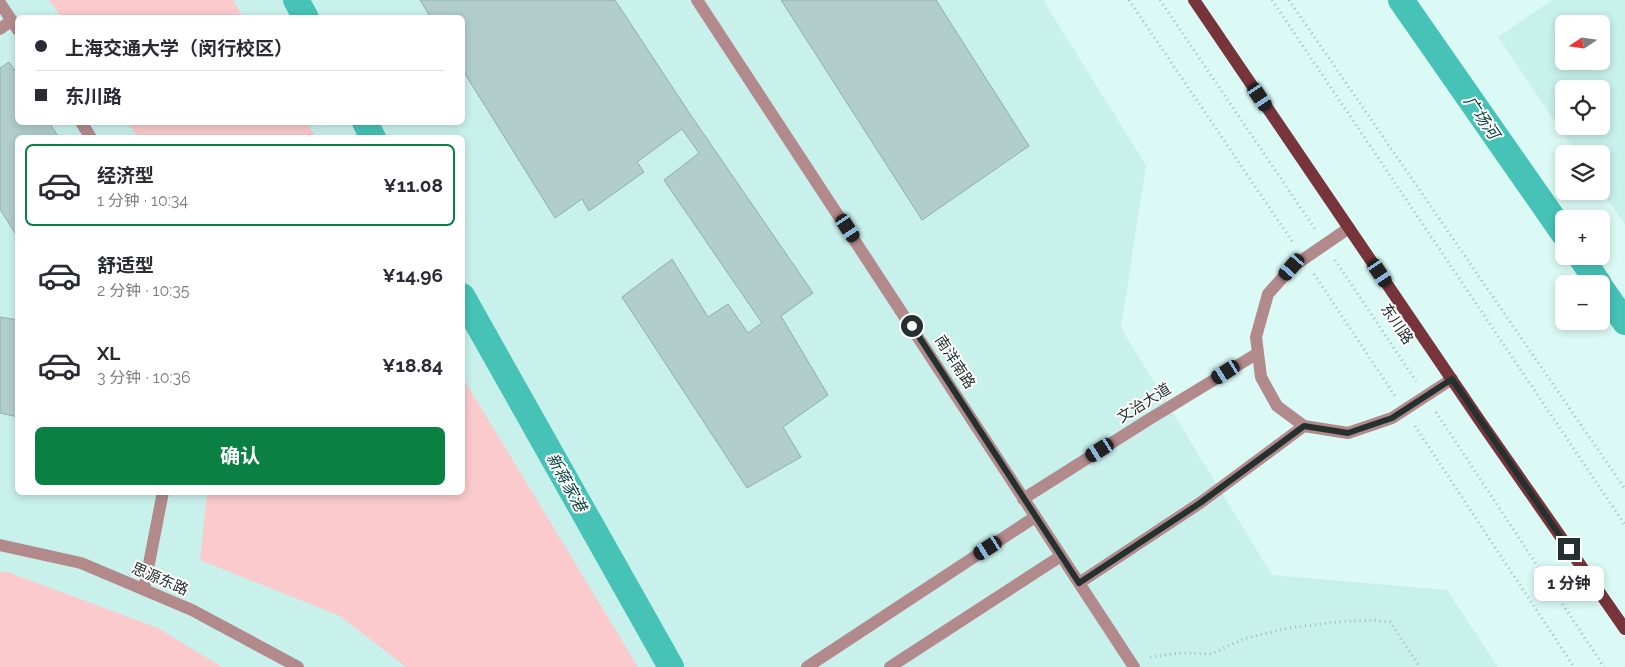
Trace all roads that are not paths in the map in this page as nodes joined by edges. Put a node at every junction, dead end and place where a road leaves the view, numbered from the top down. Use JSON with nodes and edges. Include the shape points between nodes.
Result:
{"nodes":[{"id":1,"x":697,"y":0,"type":"edge"},
{"id":2,"x":1194,"y":0,"type":"edge"},
{"id":3,"x":0,"y":3,"type":"edge"},
{"id":4,"x":14,"y":25,"type":"edge"},
{"id":5,"x":0,"y":29,"type":"edge"},
{"id":6,"x":1349,"y":228,"type":"junction"},
{"id":7,"x":1258,"y":353,"type":"junction"},
{"id":8,"x":1452,"y":379,"type":"junction"},
{"id":9,"x":1304,"y":426,"type":"junction"},
{"id":10,"x":162,"y":495,"type":"edge"},
{"id":11,"x":1023,"y":499,"type":"junction"},
{"id":12,"x":1035,"y":517,"type":"junction"},
{"id":13,"x":0,"y":545,"type":"edge"},
{"id":14,"x":1061,"y":556,"type":"junction"},
{"id":15,"x":1079,"y":583,"type":"junction"},
{"id":16,"x":144,"y":589,"type":"junction"},
{"id":17,"x":1625,"y":629,"type":"edge"},
{"id":18,"x":1132,"y":663,"type":"edge"},
{"id":19,"x":298,"y":667,"type":"edge"},
{"id":20,"x":807,"y":667,"type":"edge"},
{"id":21,"x":890,"y":667,"type":"edge"}],
"edges":[{"from":1,"to":11,"type":"street","name":"南洋南路"},
{"from":2,"to":6,"type":"main road","name":"东川路"},
{"from":3,"to":4,"type":"street"},
{"from":4,"to":5,"type":"street"},
{"from":6,"to":7,"type":"street","via":[[1292,267],[1268,294],[1256,337]]},
{"from":6,"to":8,"type":"main road","name":"东川路"},
{"from":7,"to":9,"type":"street","via":[[1261,377],[1277,406]]},
{"from":7,"to":11,"type":"street","name":"文治大道"},
{"from":8,"to":9,"type":"street","via":[[1392,418],[1348,433]]},
{"from":8,"to":17,"type":"main road","name":"东川路"},
{"from":9,"to":15,"type":"street","via":[[1200,503]]},
{"from":10,"to":16,"type":"street"},
{"from":11,"to":12,"type":"street","name":"南洋南路"},
{"from":12,"to":14,"type":"street","name":"南洋南路"},
{"from":12,"to":20,"type":"street"},
{"from":13,"to":16,"type":"street","name":"思源东路","via":[[82,563]]},
{"from":14,"to":15,"type":"street","name":"南洋南路"},
{"from":14,"to":21,"type":"street"},
{"from":15,"to":18,"type":"street","name":"南洋南路"},
{"from":16,"to":19,"type":"street","name":"思源东路","via":[[192,610]]}]}
